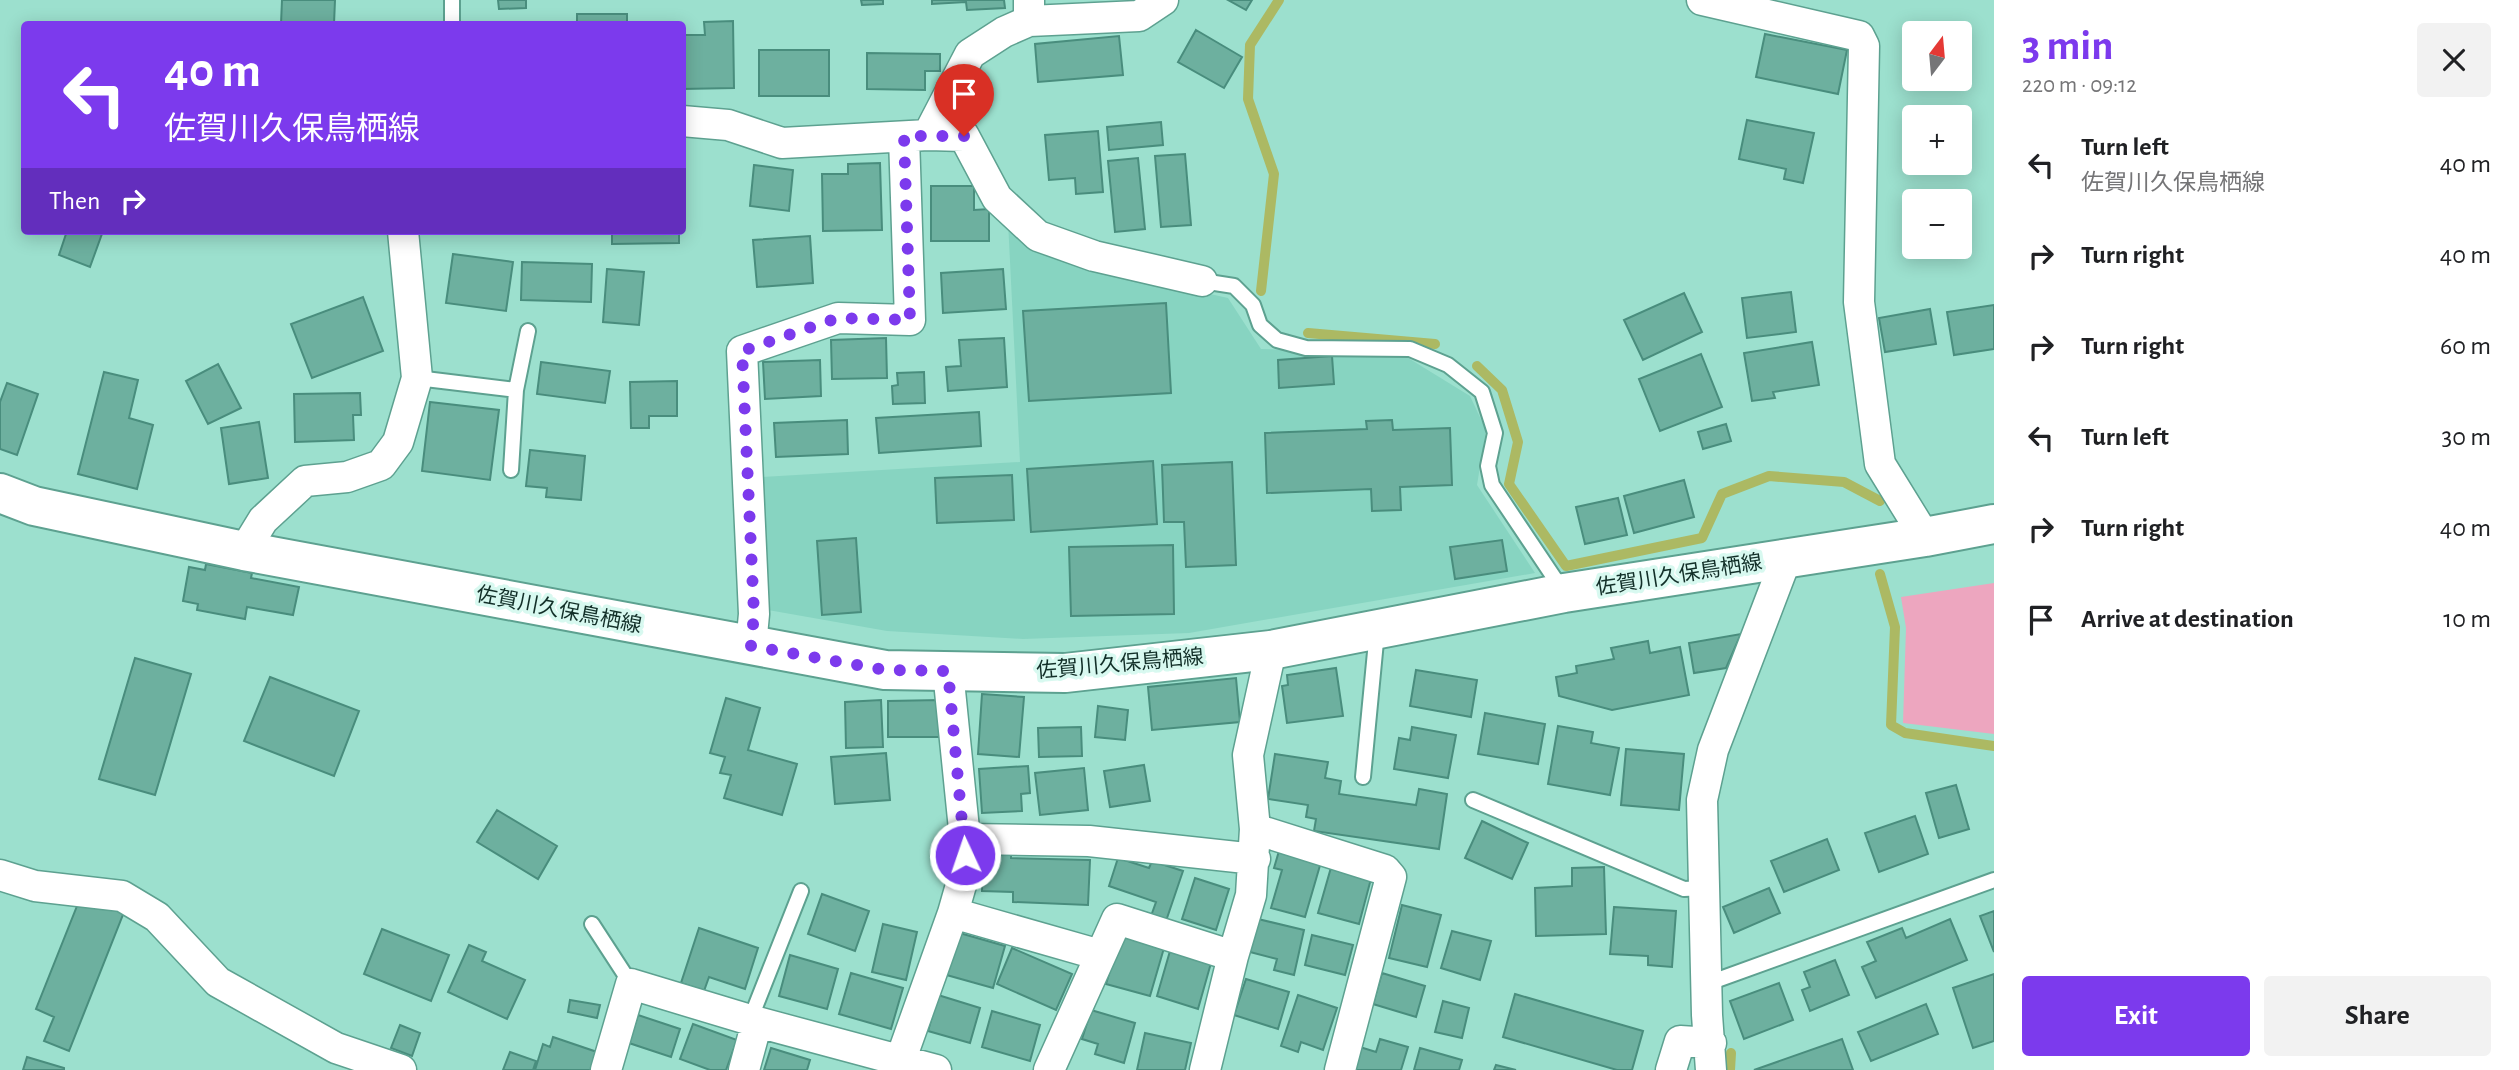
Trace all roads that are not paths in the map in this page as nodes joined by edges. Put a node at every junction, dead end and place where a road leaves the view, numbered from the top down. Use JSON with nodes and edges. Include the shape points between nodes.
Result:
{"nodes":[{"id":1,"x":452,"y":0,"type":"edge"},
{"id":2,"x":1163,"y":0,"type":"edge"},
{"id":3,"x":1702,"y":0,"type":"edge"},
{"id":4,"x":1029,"y":11,"type":"edge"},
{"id":5,"x":452,"y":21,"type":"edge"},
{"id":6,"x":686,"y":121,"type":"edge"},
{"id":7,"x":916,"y":136,"type":"junction"},
{"id":8,"x":403,"y":235,"type":"edge"},
{"id":9,"x":1202,"y":281,"type":"joint"},
{"id":10,"x":528,"y":331,"type":"dead end"},
{"id":11,"x":416,"y":378,"type":"junction"},
{"id":12,"x":516,"y":390,"type":"junction"},
{"id":13,"x":511,"y":470,"type":"dead end"},
{"id":14,"x":0,"y":493,"type":"edge"},
{"id":15,"x":1994,"y":524,"type":"edge"},
{"id":16,"x":1925,"y":537,"type":"junction"},
{"id":17,"x":244,"y":551,"type":"junction"},
{"id":18,"x":1786,"y":559,"type":"junction"},
{"id":19,"x":1564,"y":593,"type":"junction"},
{"id":20,"x":1378,"y":630,"type":"junction"},
{"id":21,"x":751,"y":646,"type":"junction"},
{"id":22,"x":1271,"y":650,"type":"junction"},
{"id":23,"x":948,"y":671,"type":"junction"},
{"id":24,"x":1363,"y":777,"type":"dead end"},
{"id":25,"x":1473,"y":800,"type":"dead end"},
{"id":26,"x":1255,"y":829,"type":"junction"},
{"id":27,"x":965,"y":839,"type":"junction"},
{"id":28,"x":1255,"y":859,"type":"junction"},
{"id":29,"x":0,"y":875,"type":"edge"},
{"id":30,"x":1994,"y":880,"type":"edge"},
{"id":31,"x":1704,"y":888,"type":"junction"},
{"id":32,"x":801,"y":891,"type":"dead end"},
{"id":33,"x":953,"y":913,"type":"junction"},
{"id":34,"x":592,"y":924,"type":"dead end"},
{"id":35,"x":1100,"y":955,"type":"junction"},
{"id":36,"x":1233,"y":956,"type":"junction"},
{"id":37,"x":631,"y":984,"type":"junction"},
{"id":38,"x":1706,"y":984,"type":"junction"},
{"id":39,"x":753,"y":1021,"type":"junction"},
{"id":40,"x":1711,"y":1057,"type":"edge"},
{"id":41,"x":898,"y":1065,"type":"edge"},
{"id":42,"x":401,"y":1070,"type":"edge"},
{"id":43,"x":606,"y":1070,"type":"edge"},
{"id":44,"x":744,"y":1070,"type":"edge"},
{"id":45,"x":936,"y":1070,"type":"edge"},
{"id":46,"x":1049,"y":1070,"type":"edge"},
{"id":47,"x":1205,"y":1070,"type":"edge"},
{"id":48,"x":1340,"y":1070,"type":"edge"},
{"id":49,"x":1671,"y":1070,"type":"edge"}],
"edges":[{"from":1,"to":5,"type":"lane"},
{"from":2,"to":4,"type":"street","via":[[1139,16]]},
{"from":3,"to":16,"type":"street","via":[[1829,27],[1859,36],[1864,46],[1859,302],[1880,464]]},
{"from":4,"to":7,"type":"street","via":[[970,54]]},
{"from":6,"to":7,"type":"street","via":[[728,125],[782,144]]},
{"from":7,"to":9,"type":"street","via":[[964,136],[997,198],[1038,236],[1094,256]]},
{"from":7,"to":21,"type":"street","via":[[910,320],[838,318],[742,351],[754,614]]},
{"from":8,"to":11,"type":"street"},
{"from":9,"to":19,"type":"lane","via":[[1234,286],[1253,305],[1260,325],[1277,340],[1306,348],[1410,349],[1448,365],[1482,392],[1495,433],[1488,466],[1492,485]]},
{"from":10,"to":12,"type":"lane"},
{"from":11,"to":12,"type":"lane"},
{"from":11,"to":17,"type":"street","via":[[398,442],[380,465],[347,477],[305,481],[263,520]]},
{"from":12,"to":13,"type":"lane"},
{"from":14,"to":17,"type":"main road","name":"佐賀川久保鳥栖線","via":[[34,506]]},
{"from":15,"to":16,"type":"main road","name":"佐賀川久保鳥栖線"},
{"from":16,"to":18,"type":"main road","name":"佐賀川久保鳥栖線"},
{"from":17,"to":21,"type":"main road","name":"佐賀川久保鳥栖線"},
{"from":18,"to":19,"type":"main road","name":"佐賀川久保鳥栖線"},
{"from":18,"to":31,"type":"street","via":[[1713,750],[1702,800]]},
{"from":19,"to":20,"type":"main road","name":"佐賀川久保鳥栖線"},
{"from":20,"to":22,"type":"main road","name":"佐賀川久保鳥栖線"},
{"from":20,"to":24,"type":"lane"},
{"from":21,"to":23,"type":"main road","name":"佐賀川久保鳥栖線","via":[[885,670]]},
{"from":22,"to":23,"type":"main road","name":"佐賀川久保鳥栖線","via":[[1065,673]]},
{"from":22,"to":26,"type":"street","via":[[1248,755]]},
{"from":23,"to":27,"type":"street"},
{"from":25,"to":31,"type":"lane","via":[[1684,889]]},
{"from":26,"to":28,"type":"street"},
{"from":26,"to":48,"type":"street","via":[[1385,870],[1391,877]]},
{"from":27,"to":28,"type":"street","via":[[1089,841]]},
{"from":27,"to":33,"type":"street","via":[[965,872]]},
{"from":28,"to":36,"type":"street","via":[[1251,895]]},
{"from":29,"to":42,"type":"street","via":[[35,886],[122,896],[157,918],[218,982],[336,1048]]},
{"from":30,"to":38,"type":"lane"},
{"from":31,"to":38,"type":"street"},
{"from":32,"to":39,"type":"lane"},
{"from":33,"to":35,"type":"street"},
{"from":33,"to":41,"type":"street"},
{"from":34,"to":37,"type":"lane"},
{"from":35,"to":36,"type":"street","via":[[1116,919]]},
{"from":35,"to":46,"type":"street"},
{"from":36,"to":47,"type":"street"},
{"from":37,"to":39,"type":"street"},
{"from":37,"to":43,"type":"street"},
{"from":38,"to":40,"type":"street"},
{"from":39,"to":41,"type":"street"},
{"from":39,"to":44,"type":"street"},
{"from":40,"to":49,"type":"street","via":[[1680,1041]]},
{"from":41,"to":45,"type":"street"}]}
